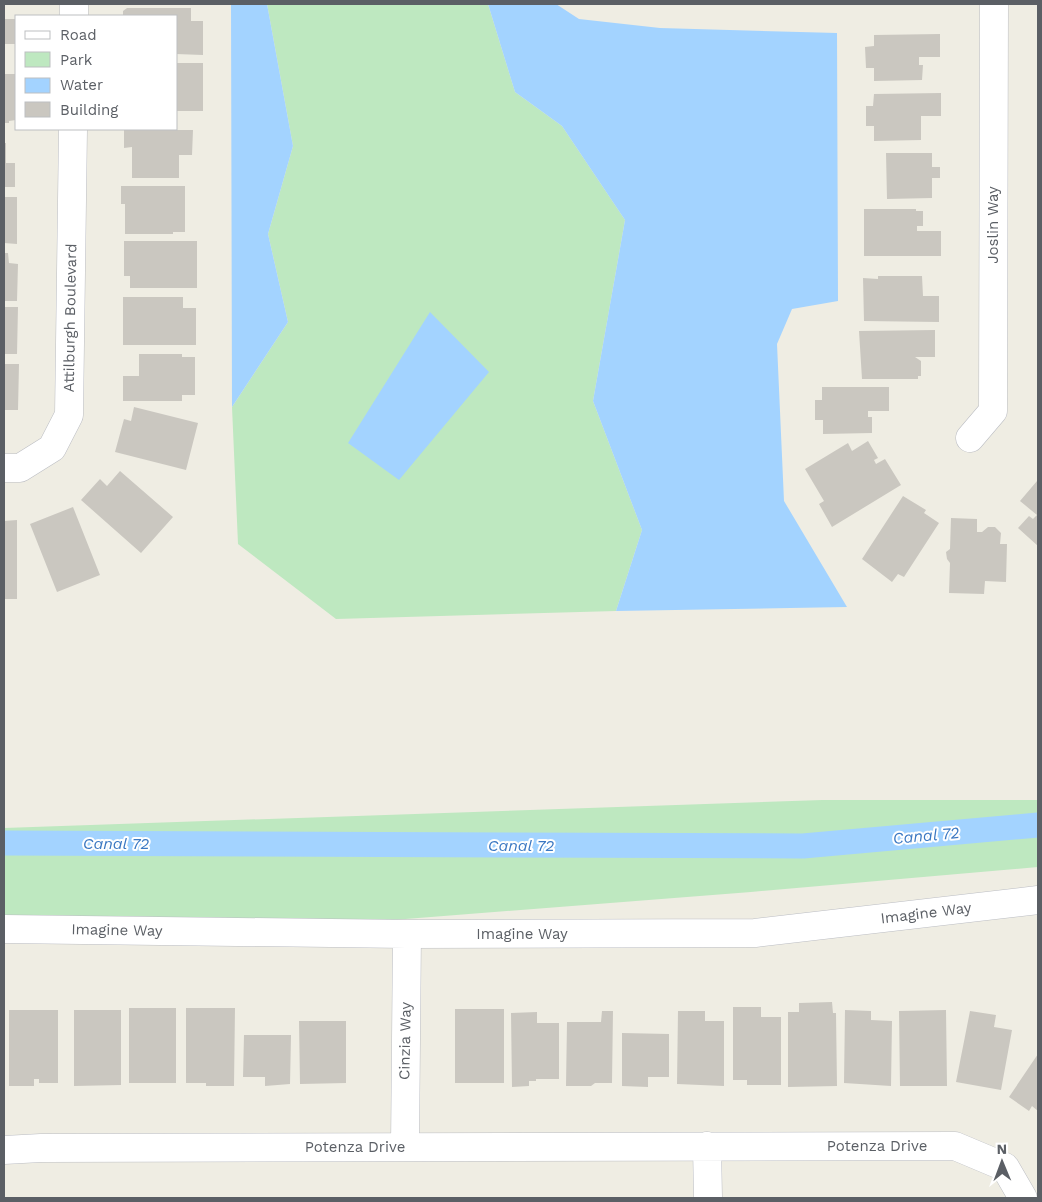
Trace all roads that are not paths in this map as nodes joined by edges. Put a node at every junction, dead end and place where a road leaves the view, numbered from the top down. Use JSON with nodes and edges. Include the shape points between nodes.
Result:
{"nodes":[{"id":1,"x":994,"y":4,"type":"edge"},
{"id":2,"x":73,"y":130,"type":"edge"},
{"id":3,"x":970,"y":438,"type":"dead end"},
{"id":4,"x":4,"y":468,"type":"edge"},
{"id":5,"x":1038,"y":900,"type":"edge"},
{"id":6,"x":4,"y":929,"type":"edge"},
{"id":7,"x":407,"y":934,"type":"junction"},
{"id":8,"x":708,"y":1146,"type":"junction"},
{"id":9,"x":405,"y":1147,"type":"junction"},
{"id":10,"x":4,"y":1150,"type":"edge"},
{"id":11,"x":708,"y":1198,"type":"edge"},
{"id":12,"x":1024,"y":1198,"type":"edge"}],
"edges":[{"from":1,"to":3,"type":"street","name":"Joslin Way","via":[[993,411]]},
{"from":2,"to":4,"type":"street","name":"Attilburgh Boulevard","via":[[69,415],[52,448],[20,468]]},
{"from":5,"to":7,"type":"street","name":"Imagine Way","via":[[755,933]]},
{"from":6,"to":7,"type":"street","name":"Imagine Way"},
{"from":7,"to":9,"type":"street","name":"Cinzia Way"},
{"from":8,"to":9,"type":"street","name":"Potenza Drive"},
{"from":8,"to":11,"type":"street"},
{"from":8,"to":12,"type":"street","name":"Potenza Drive","via":[[955,1146],[1006,1167]]},
{"from":9,"to":10,"type":"street","name":"Potenza Drive"}]}
